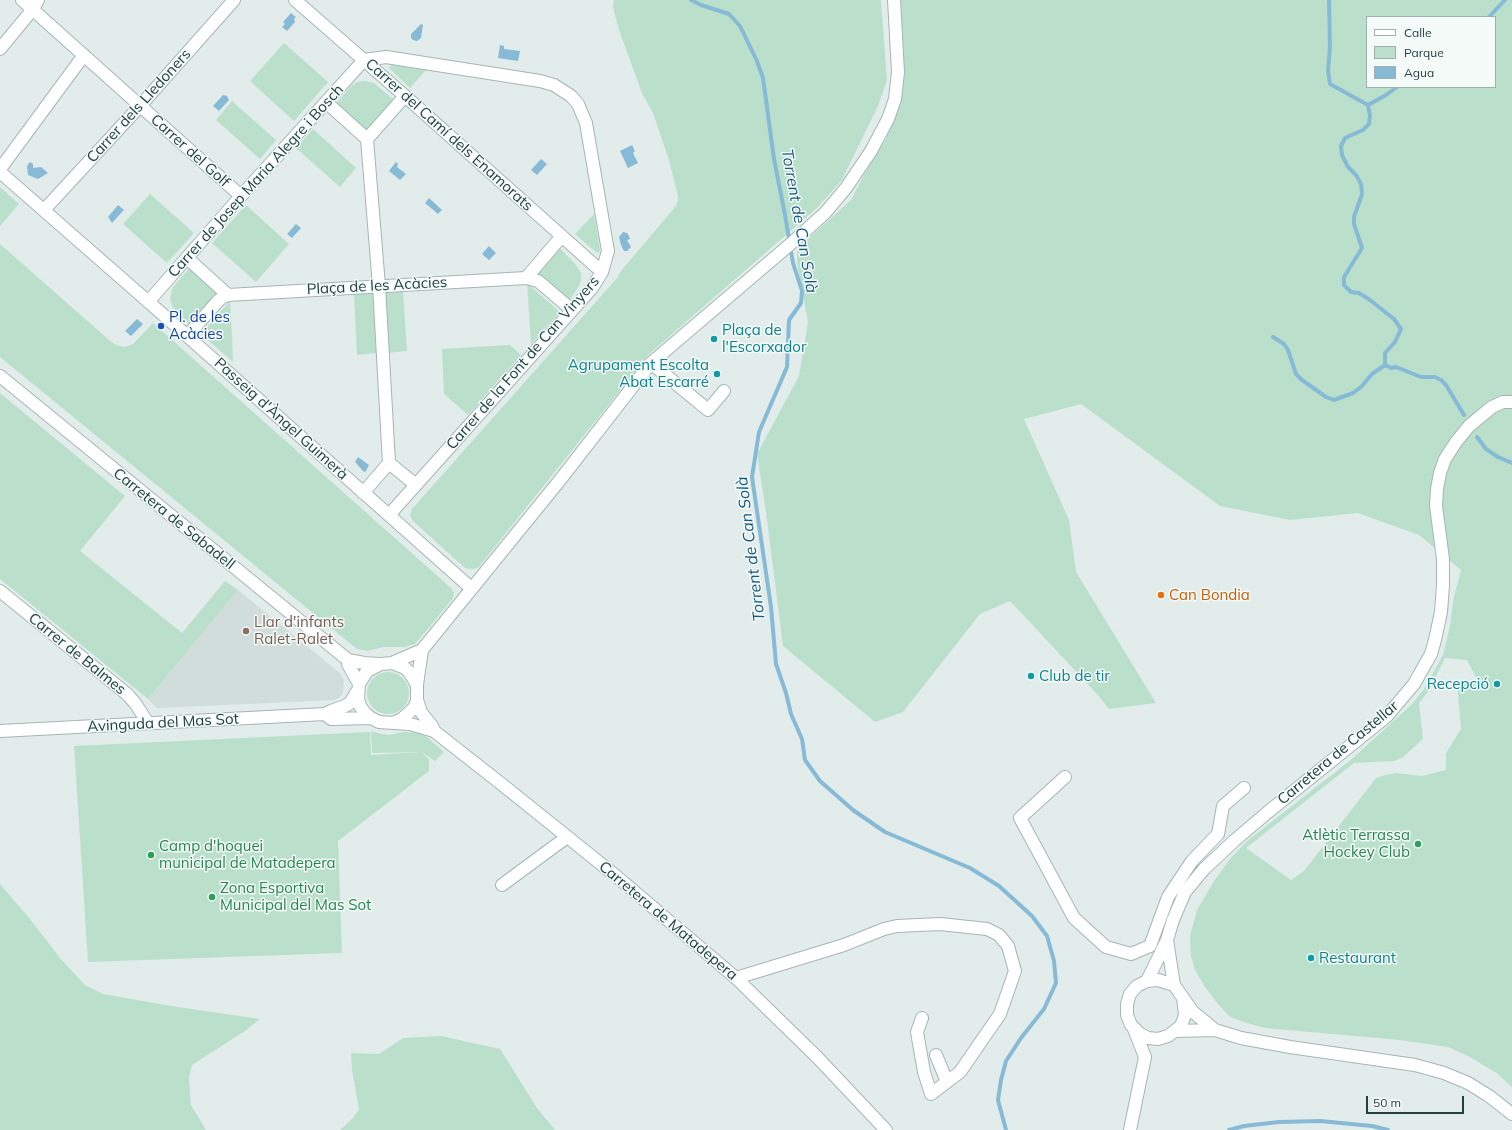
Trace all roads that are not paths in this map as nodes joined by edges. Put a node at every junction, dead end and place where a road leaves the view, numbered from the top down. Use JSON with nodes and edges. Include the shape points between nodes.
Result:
{"nodes":[{"id":1,"x":22,"y":0,"type":"edge"},
{"id":2,"x":234,"y":0,"type":"edge"},
{"id":3,"x":295,"y":0,"type":"edge"},
{"id":4,"x":894,"y":0,"type":"edge"},
{"id":5,"x":36,"y":5,"type":"edge"},
{"id":6,"x":0,"y":49,"type":"edge"},
{"id":7,"x":84,"y":55,"type":"junction"},
{"id":8,"x":364,"y":60,"type":"junction"},
{"id":9,"x":405,"y":96,"type":"junction"},
{"id":10,"x":326,"y":102,"type":"junction"},
{"id":11,"x":140,"y":106,"type":"junction"},
{"id":12,"x":367,"y":139,"type":"junction"},
{"id":13,"x":0,"y":170,"type":"edge"},
{"id":14,"x":241,"y":196,"type":"junction"},
{"id":15,"x":44,"y":210,"type":"junction"},
{"id":16,"x":562,"y":236,"type":"junction"},
{"id":17,"x":187,"y":258,"type":"junction"},
{"id":18,"x":602,"y":272,"type":"junction"},
{"id":19,"x":526,"y":278,"type":"junction"},
{"id":20,"x":379,"y":286,"type":"junction"},
{"id":21,"x":228,"y":295,"type":"junction"},
{"id":22,"x":148,"y":302,"type":"junction"},
{"id":23,"x":572,"y":310,"type":"junction"},
{"id":24,"x":187,"y":336,"type":"junction"},
{"id":25,"x":652,"y":364,"type":"junction"},
{"id":26,"x":0,"y":376,"type":"edge"},
{"id":27,"x":724,"y":390,"type":"dead end"},
{"id":28,"x":1512,"y":402,"type":"edge"},
{"id":29,"x":389,"y":463,"type":"junction"},
{"id":30,"x":416,"y":485,"type":"junction"},
{"id":31,"x":363,"y":493,"type":"junction"},
{"id":32,"x":389,"y":515,"type":"junction"},
{"id":33,"x":471,"y":588,"type":"junction"},
{"id":34,"x":0,"y":591,"type":"edge"},
{"id":35,"x":422,"y":650,"type":"junction"},
{"id":36,"x":348,"y":660,"type":"junction"},
{"id":37,"x":386,"y":664,"type":"junction"},
{"id":38,"x":417,"y":685,"type":"junction"},
{"id":39,"x":358,"y":687,"type":"junction"},
{"id":40,"x":417,"y":700,"type":"junction"},
{"id":41,"x":325,"y":714,"type":"junction"},
{"id":42,"x":371,"y":718,"type":"junction"},
{"id":43,"x":395,"y":722,"type":"junction"},
{"id":44,"x":148,"y":723,"type":"junction"},
{"id":45,"x":0,"y":731,"type":"edge"},
{"id":46,"x":434,"y":731,"type":"junction"},
{"id":47,"x":1065,"y":777,"type":"dead end"},
{"id":48,"x":1244,"y":788,"type":"dead end"},
{"id":49,"x":567,"y":837,"type":"junction"},
{"id":50,"x":502,"y":885,"type":"dead end"},
{"id":51,"x":1167,"y":940,"type":"junction"},
{"id":52,"x":736,"y":978,"type":"junction"},
{"id":53,"x":1147,"y":981,"type":"junction"},
{"id":54,"x":1174,"y":985,"type":"junction"},
{"id":55,"x":1183,"y":998,"type":"junction"},
{"id":56,"x":922,"y":1018,"type":"dead end"},
{"id":57,"x":1134,"y":1028,"type":"junction"},
{"id":58,"x":1215,"y":1030,"type":"junction"},
{"id":59,"x":1176,"y":1031,"type":"junction"},
{"id":60,"x":1162,"y":1038,"type":"junction"},
{"id":61,"x":936,"y":1055,"type":"dead end"},
{"id":62,"x":1145,"y":1057,"type":"junction"},
{"id":63,"x":947,"y":1082,"type":"junction"},
{"id":64,"x":1512,"y":1114,"type":"edge"},
{"id":65,"x":886,"y":1130,"type":"edge"},
{"id":66,"x":1130,"y":1130,"type":"edge"}],
"edges":[{"from":1,"to":5,"type":"street","name":"Carrer del Golf"},
{"from":2,"to":11,"type":"street","name":"Carrer dels Lledoners"},
{"from":3,"to":8,"type":"street","name":"Carrer del Camí dels Enamorats"},
{"from":4,"to":25,"type":"street","via":[[898,72],[895,99],[888,119],[871,151],[825,213]]},
{"from":5,"to":6,"type":"street"},
{"from":5,"to":7,"type":"street","name":"Carrer del Golf"},
{"from":7,"to":11,"type":"street","name":"Carrer del Golf"},
{"from":7,"to":13,"type":"street"},
{"from":8,"to":9,"type":"street","name":"Carrer del Camí dels Enamorats"},
{"from":8,"to":10,"type":"street","name":"Carrer de Josep Maria Alegre i Bosch"},
{"from":8,"to":18,"type":"street","name":"Carrer de la Font de Can Vinyers","via":[[386,57],[540,81],[554,85],[571,96],[578,104],[586,123],[608,251]]},
{"from":9,"to":12,"type":"street"},
{"from":9,"to":16,"type":"street","name":"Carrer del Camí dels Enamorats"},
{"from":10,"to":12,"type":"street"},
{"from":10,"to":14,"type":"street","name":"Carrer de Josep Maria Alegre i Bosch"},
{"from":11,"to":14,"type":"street","name":"Carrer del Golf"},
{"from":11,"to":15,"type":"street","name":"Carrer dels Lledoners"},
{"from":12,"to":20,"type":"street"},
{"from":13,"to":15,"type":"street","name":"Passeig d'Àngel Guimerà"},
{"from":14,"to":17,"type":"street","name":"Carrer de Josep Maria Alegre i Bosch"},
{"from":15,"to":22,"type":"street","name":"Passeig d'Àngel Guimerà"},
{"from":16,"to":18,"type":"street","name":"Carrer del Camí dels Enamorats"},
{"from":16,"to":19,"type":"street"},
{"from":17,"to":21,"type":"street"},
{"from":17,"to":22,"type":"street","name":"Carrer de Josep Maria Alegre i Bosch"},
{"from":18,"to":23,"type":"street","name":"Carrer de la Font de Can Vinyers","via":[[592,288]]},
{"from":19,"to":20,"type":"street","name":"Plaça de les Acàcies"},
{"from":19,"to":23,"type":"street","name":"Plaça de les Acàcies","via":[[538,281]]},
{"from":20,"to":21,"type":"street","name":"Plaça de les Acàcies"},
{"from":20,"to":29,"type":"street"},
{"from":21,"to":24,"type":"street","via":[[218,301]]},
{"from":22,"to":24,"type":"street","name":"Passeig d'Àngel Guimerà"},
{"from":23,"to":30,"type":"street","name":"Carrer de la Font de Can Vinyers"},
{"from":24,"to":31,"type":"street","name":"Passeig d'Àngel Guimerà"},
{"from":25,"to":27,"type":"street","via":[[708,410]]},
{"from":25,"to":33,"type":"street"},
{"from":26,"to":36,"type":"street","name":"Carretera de Sabadell"},
{"from":28,"to":51,"type":"street","name":"Carretera de Castellar","via":[[1503,402],[1492,407],[1469,426],[1445,458],[1437,489],[1436,506],[1443,559],[1441,612],[1431,654],[1414,684],[1387,716],[1268,812],[1204,869],[1185,892]]},
{"from":29,"to":30,"type":"street"},
{"from":29,"to":31,"type":"street"},
{"from":30,"to":32,"type":"street","name":"Carrer de la Font de Can Vinyers"},
{"from":31,"to":32,"type":"street","name":"Passeig d'Àngel Guimerà"},
{"from":32,"to":33,"type":"street","name":"Passeig d'Àngel Guimerà"},
{"from":33,"to":35,"type":"street"},
{"from":34,"to":44,"type":"street","name":"Carrer de Balmes","via":[[127,694]]},
{"from":35,"to":37,"type":"street"},
{"from":35,"to":38,"type":"street"},
{"from":36,"to":37,"type":"street","name":"Carretera de Sabadell"},
{"from":36,"to":39,"type":"street","name":"Carretera de Sabadell"},
{"from":37,"to":38,"type":"street","via":[[405,668]]},
{"from":37,"to":39,"type":"street","via":[[367,671]]},
{"from":38,"to":40,"type":"street"},
{"from":39,"to":41,"type":"street","name":"Avinguda del Mas Sot","via":[[350,703]]},
{"from":39,"to":42,"type":"street","via":[[360,706]]},
{"from":40,"to":43,"type":"street","via":[[409,714]]},
{"from":40,"to":46,"type":"street","via":[[421,712]]},
{"from":41,"to":42,"type":"street","name":"Avinguda del Mas Sot","via":[[331,719]]},
{"from":41,"to":44,"type":"street","name":"Avinguda del Mas Sot"},
{"from":42,"to":43,"type":"street","via":[[387,723]]},
{"from":43,"to":46,"type":"street"},
{"from":44,"to":45,"type":"street","name":"Avinguda del Mas Sot"},
{"from":46,"to":49,"type":"street","name":"Carretera de Matadepera"},
{"from":47,"to":48,"type":"street","via":[[1020,818],[1074,918],[1106,947],[1131,954],[1150,946],[1168,897],[1192,861],[1218,834],[1223,806]]},
{"from":49,"to":50,"type":"street"},
{"from":49,"to":52,"type":"street","name":"Carretera de Matadepera"},
{"from":51,"to":53,"type":"street","name":"Carretera de Castellar"},
{"from":51,"to":54,"type":"street","name":"Carretera de Castellar"},
{"from":52,"to":63,"type":"street","via":[[897,926],[940,924],[987,929],[1000,935],[1008,946],[1015,971],[1000,1014],[960,1072]]},
{"from":52,"to":65,"type":"street","name":"Carretera de Matadepera","via":[[817,1057]]},
{"from":53,"to":54,"type":"street","via":[[1158,980]]},
{"from":53,"to":57,"type":"street","via":[[1137,986],[1130,994],[1127,1004],[1127,1015]]},
{"from":54,"to":55,"type":"street"},
{"from":55,"to":58,"type":"street","via":[[1193,1012]]},
{"from":55,"to":59,"type":"street","via":[[1185,1015]]},
{"from":56,"to":63,"type":"street","via":[[917,1032],[931,1094]]},
{"from":57,"to":60,"type":"street","via":[[1148,1038]]},
{"from":57,"to":62,"type":"street"},
{"from":58,"to":59,"type":"street"},
{"from":58,"to":64,"type":"street","via":[[1241,1038],[1290,1047],[1415,1065],[1444,1072],[1468,1083]]},
{"from":59,"to":60,"type":"street"},
{"from":60,"to":62,"type":"street"},
{"from":61,"to":63,"type":"street"},
{"from":62,"to":66,"type":"street"}]}
